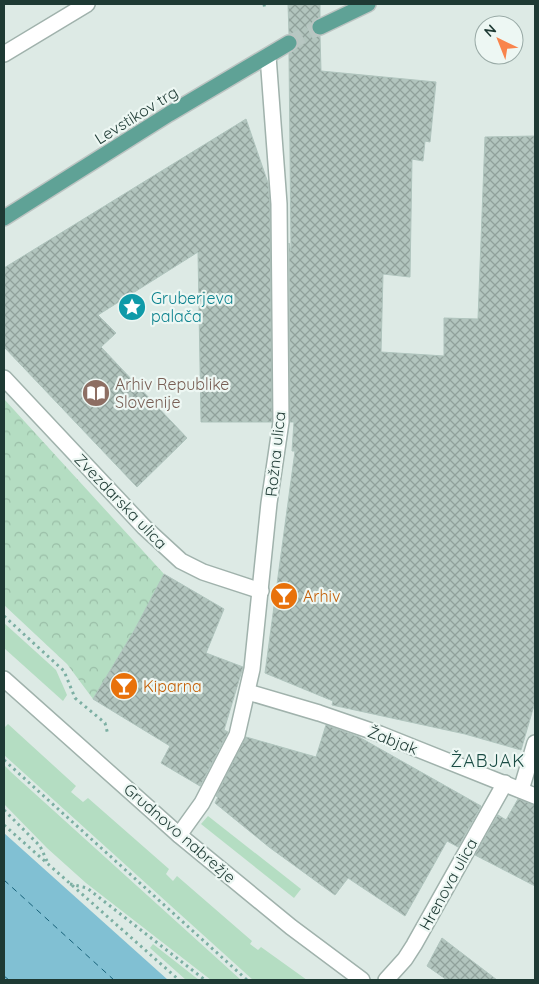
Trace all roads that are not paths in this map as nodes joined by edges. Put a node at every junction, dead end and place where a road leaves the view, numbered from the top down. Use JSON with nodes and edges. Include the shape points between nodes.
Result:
{"nodes":[{"id":1,"x":87,"y":4,"type":"edge"},
{"id":2,"x":368,"y":4,"type":"edge"},
{"id":3,"x":320,"y":27,"type":"tunnel mouth"},
{"id":4,"x":289,"y":43,"type":"tunnel mouth"},
{"id":5,"x":4,"y":54,"type":"edge"},
{"id":6,"x":268,"y":56,"type":"junction"},
{"id":7,"x":4,"y":218,"type":"edge"},
{"id":8,"x":4,"y":378,"type":"edge"},
{"id":9,"x":260,"y":591,"type":"junction"},
{"id":10,"x":4,"y":678,"type":"edge"},
{"id":11,"x":248,"y":692,"type":"junction"},
{"id":12,"x":535,"y":743,"type":"edge"},
{"id":13,"x":505,"y":783,"type":"junction"},
{"id":14,"x":521,"y":790,"type":"junction"},
{"id":15,"x":535,"y":796,"type":"edge"},
{"id":16,"x":179,"y":835,"type":"junction"},
{"id":17,"x":362,"y":980,"type":"edge"},
{"id":18,"x":386,"y":980,"type":"edge"}],
"edges":[{"from":1,"to":5,"type":"street"},
{"from":2,"to":3,"type":"main road"},
{"from":4,"to":6,"type":"main road","name":"Levstikov trg"},
{"from":6,"to":7,"type":"main road","name":"Levstikov trg"},
{"from":6,"to":9,"type":"street","name":"Rožna ulica","via":[[279,204],[280,422]]},
{"from":8,"to":9,"type":"street","name":"Zvezdarska ulica","via":[[181,562]]},
{"from":9,"to":11,"type":"street","name":"Rožna ulica"},
{"from":10,"to":16,"type":"street","name":"Grudnovo nabrežje"},
{"from":11,"to":13,"type":"street","name":"Žabjak","via":[[371,731]]},
{"from":11,"to":16,"type":"street","name":"Rožna ulica","via":[[237,735],[202,803]]},
{"from":12,"to":14,"type":"street"},
{"from":13,"to":14,"type":"street","name":"Žabjak"},
{"from":13,"to":18,"type":"street","name":"Hrenova ulica","via":[[414,945]]},
{"from":14,"to":15,"type":"street","name":"Žabjak"},
{"from":16,"to":17,"type":"street","name":"Grudnovo nabrežje","via":[[291,927]]}]}
